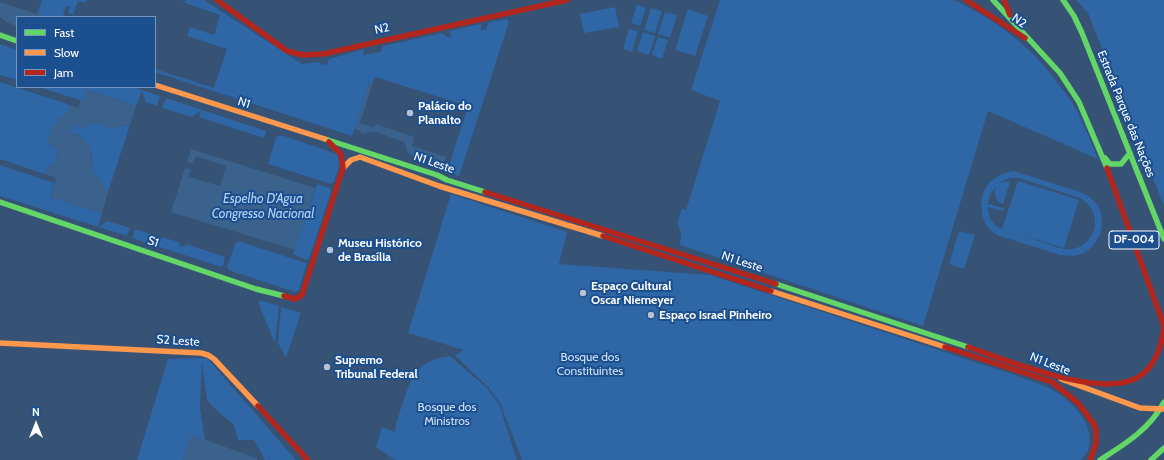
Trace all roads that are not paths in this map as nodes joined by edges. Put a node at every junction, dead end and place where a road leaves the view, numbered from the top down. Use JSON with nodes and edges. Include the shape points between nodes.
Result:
{"nodes":[{"id":1,"x":217,"y":0,"type":"edge"},
{"id":2,"x":567,"y":0,"type":"edge"},
{"id":3,"x":966,"y":0,"type":"edge"},
{"id":4,"x":993,"y":0,"type":"edge"},
{"id":5,"x":1004,"y":0,"type":"edge"},
{"id":6,"x":1063,"y":0,"type":"edge"},
{"id":7,"x":1012,"y":20,"type":"junction"},
{"id":8,"x":0,"y":35,"type":"edge"},
{"id":9,"x":16,"y":41,"type":"edge"},
{"id":10,"x":1038,"y":48,"type":"junction"},
{"id":11,"x":156,"y":85,"type":"edge"},
{"id":12,"x":327,"y":140,"type":"junction"},
{"id":13,"x":1130,"y":153,"type":"junction"},
{"id":14,"x":1102,"y":155,"type":"junction"},
{"id":15,"x":343,"y":168,"type":"junction"},
{"id":16,"x":0,"y":202,"type":"edge"},
{"id":17,"x":1164,"y":239,"type":"edge"},
{"id":18,"x":1164,"y":327,"type":"edge"},
{"id":19,"x":0,"y":343,"type":"edge"},
{"id":20,"x":1030,"y":367,"type":"junction"},
{"id":21,"x":1026,"y":373,"type":"junction"},
{"id":22,"x":1076,"y":385,"type":"junction"},
{"id":23,"x":1164,"y":402,"type":"edge"},
{"id":24,"x":1164,"y":408,"type":"edge"},
{"id":25,"x":1164,"y":448,"type":"edge"},
{"id":26,"x":308,"y":460,"type":"edge"},
{"id":27,"x":1090,"y":460,"type":"edge"},
{"id":28,"x":1100,"y":460,"type":"edge"},
{"id":29,"x":1151,"y":460,"type":"edge"}],
"edges":[{"from":1,"to":2,"type":"main road","name":"N2","via":[[287,50],[306,56]]},
{"from":3,"to":10,"type":"main road","name":"N2"},
{"from":4,"to":7,"type":"main road","number":"DF-004"},
{"from":5,"to":7,"type":"main road"},
{"from":6,"to":13,"type":"main road","name":"Estrada Parque das Nações","number":"DF-004","via":[[1082,33]]},
{"from":7,"to":10,"type":"main road","number":"DF-004"},
{"from":8,"to":9,"type":"main road"},
{"from":10,"to":14,"type":"main road","number":"DF-004","via":[[1060,73],[1079,102]]},
{"from":11,"to":12,"type":"main road","name":"N1"},
{"from":12,"to":15,"type":"main road","via":[[341,154]]},
{"from":12,"to":20,"type":"main road","name":"N1 Leste"},
{"from":13,"to":14,"type":"main road","via":[[1121,164],[1115,165],[1110,164]]},
{"from":13,"to":17,"type":"main road","name":"Estrada Parque das Nações","number":"DF-004"},
{"from":14,"to":18,"type":"main road","number":"DF-004"},
{"from":15,"to":16,"type":"main road","name":"S1","via":[[304,290],[299,298],[290,298],[256,288]]},
{"from":15,"to":21,"type":"main road","name":"N1 Leste","via":[[349,161],[360,157],[438,186],[618,241]]},
{"from":18,"to":20,"type":"main road","via":[[1159,354],[1152,364],[1134,380],[1124,383],[1107,385],[1083,382]]},
{"from":19,"to":26,"type":"main road","name":"S2 Leste","via":[[208,355]]},
{"from":20,"to":22,"type":"main road","name":"N1 Leste"},
{"from":21,"to":22,"type":"main road","name":"N1 Leste"},
{"from":21,"to":27,"type":"main road","via":[[1052,382],[1069,394],[1086,412],[1094,424],[1096,437]]},
{"from":22,"to":24,"type":"main road","via":[[1140,408]]},
{"from":23,"to":28,"type":"main road","via":[[1150,423],[1135,437]]},
{"from":25,"to":29,"type":"main road"}]}
